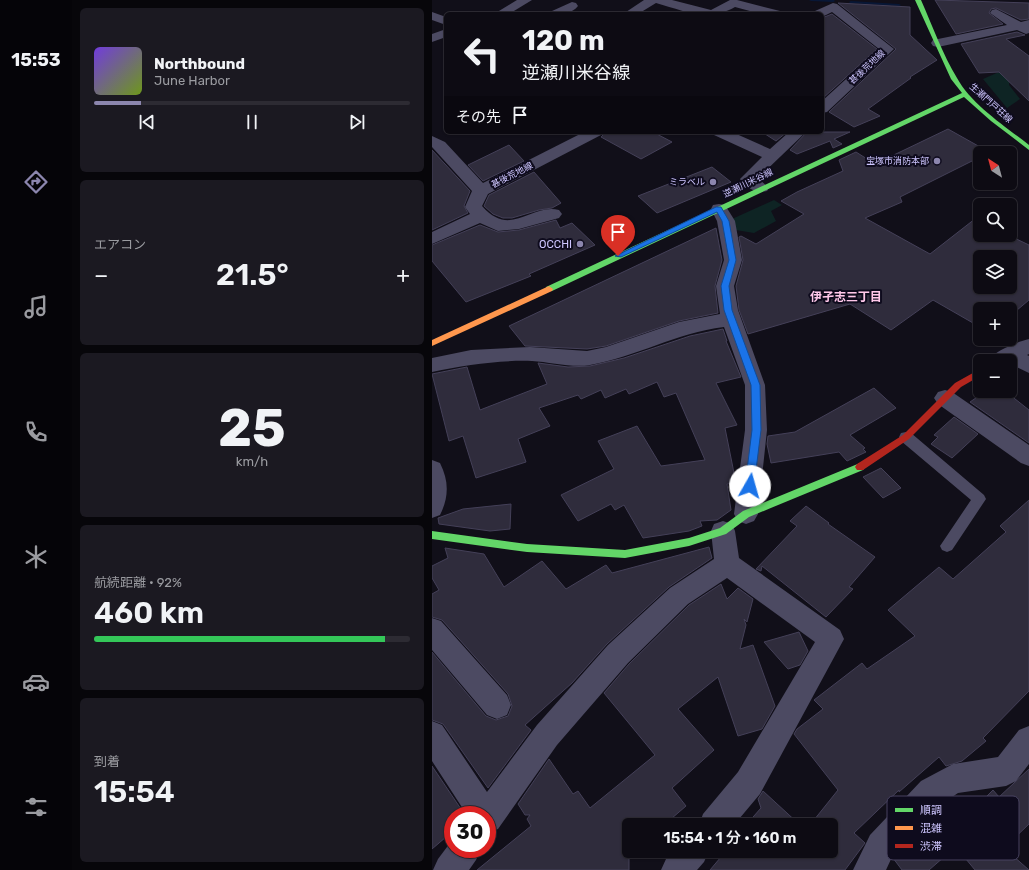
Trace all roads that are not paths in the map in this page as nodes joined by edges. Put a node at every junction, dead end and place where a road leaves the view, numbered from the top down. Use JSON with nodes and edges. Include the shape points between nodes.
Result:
{"nodes":[{"id":1,"x":526,"y":0,"type":"edge"},
{"id":2,"x":653,"y":0,"type":"edge"},
{"id":3,"x":658,"y":0,"type":"edge"},
{"id":4,"x":918,"y":0,"type":"edge"},
{"id":5,"x":572,"y":6,"type":"dead end"},
{"id":6,"x":504,"y":12,"type":"edge"},
{"id":7,"x":560,"y":12,"type":"edge"},
{"id":8,"x":635,"y":12,"type":"edge"},
{"id":9,"x":704,"y":12,"type":"edge"},
{"id":10,"x":716,"y":12,"type":"edge"},
{"id":11,"x":768,"y":12,"type":"edge"},
{"id":12,"x":824,"y":12,"type":"edge"},
{"id":13,"x":996,"y":13,"type":"dead end"},
{"id":14,"x":432,"y":16,"type":"edge"},
{"id":15,"x":444,"y":20,"type":"edge"},
{"id":16,"x":1026,"y":28,"type":"edge"},
{"id":17,"x":444,"y":34,"type":"edge"},
{"id":18,"x":432,"y":38,"type":"edge"},
{"id":19,"x":938,"y":43,"type":"junction"},
{"id":20,"x":965,"y":94,"type":"junction"},
{"id":21,"x":824,"y":108,"type":"edge"},
{"id":22,"x":589,"y":134,"type":"edge"},
{"id":23,"x":722,"y":134,"type":"edge"},
{"id":24,"x":796,"y":134,"type":"edge"},
{"id":25,"x":432,"y":141,"type":"edge"},
{"id":26,"x":1029,"y":148,"type":"edge"},
{"id":27,"x":772,"y":156,"type":"junction"},
{"id":28,"x":761,"y":188,"type":"junction"},
{"id":29,"x":481,"y":191,"type":"junction"},
{"id":30,"x":719,"y":209,"type":"junction"},
{"id":31,"x":553,"y":214,"type":"dead end"},
{"id":32,"x":481,"y":216,"type":"junction"},
{"id":33,"x":432,"y":238,"type":"edge"},
{"id":34,"x":731,"y":319,"type":"junction"},
{"id":35,"x":432,"y":343,"type":"edge"},
{"id":36,"x":1029,"y":346,"type":"edge"},
{"id":37,"x":1011,"y":354,"type":"edge"},
{"id":38,"x":1017,"y":362,"type":"edge"},
{"id":39,"x":432,"y":365,"type":"edge"},
{"id":40,"x":1029,"y":366,"type":"edge"},
{"id":41,"x":973,"y":376,"type":"edge"},
{"id":42,"x":945,"y":398,"type":"junction"},
{"id":43,"x":906,"y":437,"type":"junction"},
{"id":44,"x":1029,"y":457,"type":"edge"},
{"id":45,"x":432,"y":469,"type":"edge"},
{"id":46,"x":432,"y":508,"type":"edge"},
{"id":47,"x":746,"y":514,"type":"junction"},
{"id":48,"x":723,"y":531,"type":"junction"},
{"id":49,"x":432,"y":535,"type":"edge"},
{"id":50,"x":947,"y":546,"type":"dead end"},
{"id":51,"x":727,"y":564,"type":"junction"},
{"id":52,"x":432,"y":630,"type":"edge"},
{"id":53,"x":497,"y":705,"type":"dead end"},
{"id":54,"x":432,"y":735,"type":"edge"},
{"id":55,"x":1029,"y":740,"type":"edge"},
{"id":56,"x":928,"y":796,"type":"edge"},
{"id":57,"x":479,"y":806,"type":"edge"},
{"id":58,"x":496,"y":806,"type":"edge"},
{"id":59,"x":720,"y":818,"type":"edge"},
{"id":60,"x":887,"y":840,"type":"edge"},
{"id":61,"x":458,"y":858,"type":"edge"},
{"id":62,"x":687,"y":858,"type":"edge"},
{"id":63,"x":449,"y":870,"type":"edge"},
{"id":64,"x":677,"y":870,"type":"edge"},
{"id":65,"x":869,"y":870,"type":"edge"}],
"edges":[{"from":1,"to":6,"type":"street"},
{"from":2,"to":8,"type":"street"},
{"from":3,"to":9,"type":"street"},
{"from":4,"to":19,"type":"street","name":"生瀬門戸荘線"},
{"from":5,"to":7,"type":"street"},
{"from":10,"to":11,"type":"street","via":[[734,3]]},
{"from":12,"to":21,"type":"street","name":"甚後荒地線","via":[[833,7],[887,49]]},
{"from":13,"to":16,"type":"street"},
{"from":14,"to":15,"type":"street"},
{"from":16,"to":19,"type":"street"},
{"from":17,"to":18,"type":"street"},
{"from":19,"to":20,"type":"street","name":"生瀬門戸荘線","via":[[954,79]]},
{"from":20,"to":26,"type":"street","name":"生瀬門戸荘線"},
{"from":20,"to":28,"type":"street","name":"逆瀬川米谷線"},
{"from":22,"to":29,"type":"street","name":"甚後荒地線","via":[[564,141]]},
{"from":23,"to":27,"type":"street"},
{"from":24,"to":27,"type":"street"},
{"from":25,"to":29,"type":"street","via":[[440,145]]},
{"from":27,"to":28,"type":"street","via":[[748,179]]},
{"from":28,"to":30,"type":"street","name":"逆瀬川米谷線"},
{"from":29,"to":32,"type":"street","name":"甚後荒地線","via":[[473,207]]},
{"from":30,"to":34,"type":"street","via":[[726,221],[733,260],[725,286]]},
{"from":30,"to":35,"type":"street","name":"逆瀬川米谷線"},
{"from":31,"to":32,"type":"street","via":[[519,224],[498,226]]},
{"from":32,"to":33,"type":"street"},
{"from":34,"to":39,"type":"street","via":[[684,328],[609,354],[587,358],[530,354],[471,357]]},
{"from":34,"to":47,"type":"street","via":[[755,385],[756,430]]},
{"from":36,"to":37,"type":"street"},
{"from":38,"to":40,"type":"street"},
{"from":41,"to":42,"type":"street","via":[[958,385]]},
{"from":42,"to":43,"type":"street"},
{"from":42,"to":44,"type":"street"},
{"from":43,"to":47,"type":"street","via":[[867,464]]},
{"from":43,"to":50,"type":"lane","via":[[979,498]]},
{"from":45,"to":46,"type":"street","via":[[437,492]]},
{"from":47,"to":48,"type":"street"},
{"from":48,"to":49,"type":"street","via":[[689,542],[625,554],[526,548]]},
{"from":48,"to":51,"type":"street"},
{"from":51,"to":58,"type":"street","via":[[679,596],[618,654],[547,736]]},
{"from":51,"to":59,"type":"street","via":[[831,639],[749,783]]},
{"from":52,"to":53,"type":"street"},
{"from":54,"to":57,"type":"street"},
{"from":55,"to":56,"type":"street","via":[[1006,771],[953,779]]},
{"from":60,"to":65,"type":"street"},
{"from":61,"to":63,"type":"street"},
{"from":62,"to":64,"type":"street"}]}
